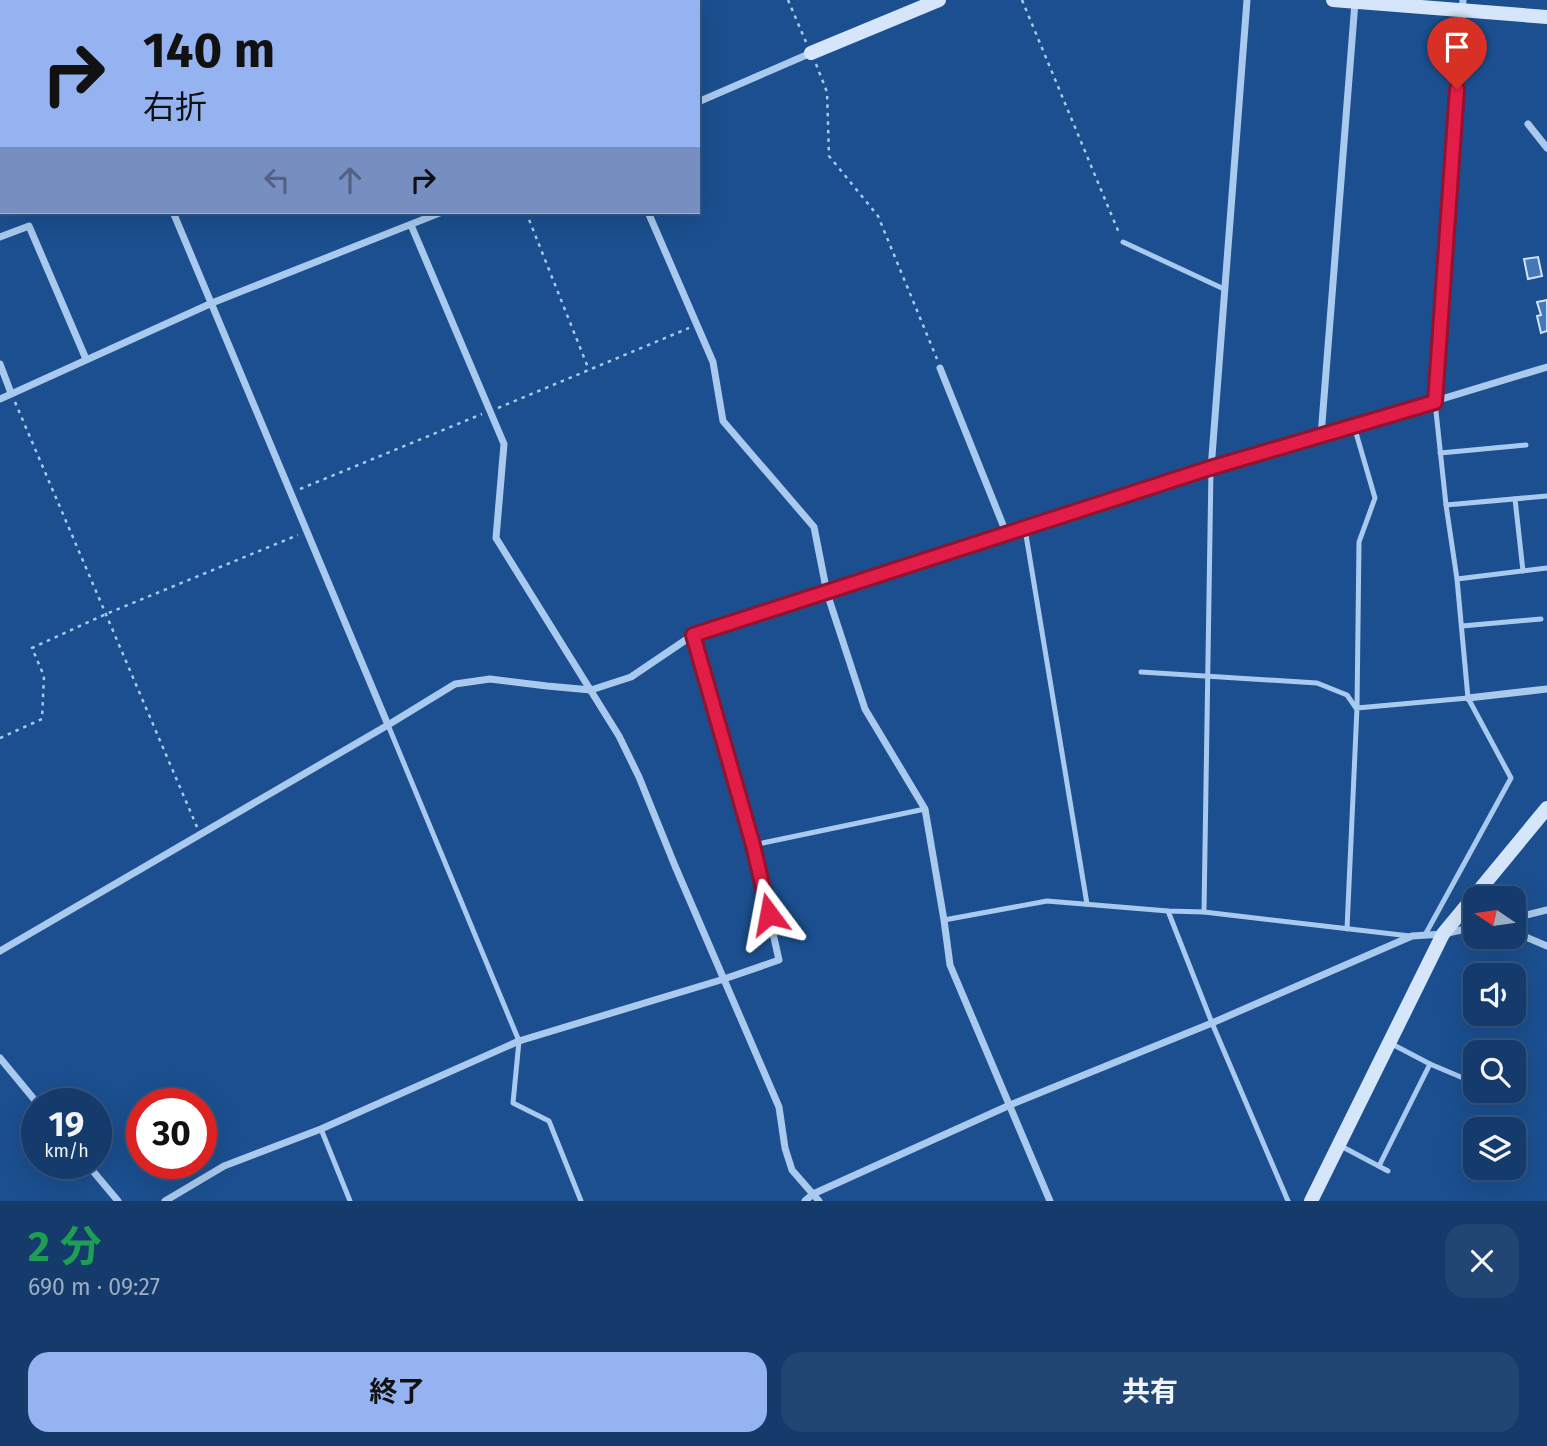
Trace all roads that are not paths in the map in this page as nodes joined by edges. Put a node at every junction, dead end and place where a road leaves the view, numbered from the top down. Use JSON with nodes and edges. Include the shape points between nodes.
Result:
{"nodes":[{"id":1,"x":939,"y":0,"type":"edge"},
{"id":2,"x":1247,"y":0,"type":"edge"},
{"id":3,"x":1333,"y":0,"type":"edge"},
{"id":4,"x":1355,"y":2,"type":"junction"},
{"id":5,"x":1463,"y":5,"type":"edge"},
{"id":6,"x":1547,"y":17,"type":"edge"},
{"id":7,"x":811,"y":53,"type":"joint"},
{"id":8,"x":700,"y":101,"type":"edge"},
{"id":9,"x":1528,"y":124,"type":"dead end"},
{"id":10,"x":1547,"y":148,"type":"edge"},
{"id":11,"x":174,"y":214,"type":"edge"},
{"id":12,"x":437,"y":214,"type":"edge"},
{"id":13,"x":649,"y":214,"type":"edge"},
{"id":14,"x":411,"y":225,"type":"junction"},
{"id":15,"x":0,"y":237,"type":"edge"},
{"id":16,"x":1123,"y":242,"type":"road end"},
{"id":17,"x":1224,"y":289,"type":"junction"},
{"id":18,"x":212,"y":303,"type":"junction"},
{"id":19,"x":86,"y":359,"type":"junction"},
{"id":20,"x":0,"y":363,"type":"edge"},
{"id":21,"x":1547,"y":367,"type":"edge"},
{"id":22,"x":940,"y":368,"type":"road end"},
{"id":23,"x":11,"y":393,"type":"junction"},
{"id":24,"x":0,"y":399,"type":"edge"},
{"id":25,"x":1435,"y":402,"type":"junction"},
{"id":26,"x":1354,"y":426,"type":"junction"},
{"id":27,"x":1321,"y":436,"type":"junction"},
{"id":28,"x":1526,"y":445,"type":"dead end"},
{"id":29,"x":1440,"y":453,"type":"junction"},
{"id":30,"x":1210,"y":468,"type":"junction"},
{"id":31,"x":1547,"y":496,"type":"edge"},
{"id":32,"x":1515,"y":499,"type":"junction"},
{"id":33,"x":1446,"y":505,"type":"junction"},
{"id":34,"x":1025,"y":529,"type":"junction"},
{"id":35,"x":1007,"y":535,"type":"junction"},
{"id":36,"x":1547,"y":568,"type":"edge"},
{"id":37,"x":1524,"y":571,"type":"junction"},
{"id":38,"x":1457,"y":579,"type":"junction"},
{"id":39,"x":827,"y":593,"type":"junction"},
{"id":40,"x":1541,"y":619,"type":"dead end"},
{"id":41,"x":1461,"y":625,"type":"junction"},
{"id":42,"x":693,"y":635,"type":"junction"},
{"id":43,"x":1140,"y":672,"type":"dead end"},
{"id":44,"x":1207,"y":677,"type":"junction"},
{"id":45,"x":1547,"y":689,"type":"edge"},
{"id":46,"x":592,"y":690,"type":"junction"},
{"id":47,"x":1468,"y":698,"type":"junction"},
{"id":48,"x":1357,"y":708,"type":"junction"},
{"id":49,"x":388,"y":725,"type":"junction"},
{"id":50,"x":1547,"y":808,"type":"edge"},
{"id":51,"x":925,"y":809,"type":"junction"},
{"id":52,"x":753,"y":845,"type":"junction"},
{"id":53,"x":1087,"y":904,"type":"junction"},
{"id":54,"x":1547,"y":910,"type":"edge"},
{"id":55,"x":1168,"y":911,"type":"junction"},
{"id":56,"x":1203,"y":912,"type":"junction"},
{"id":57,"x":1526,"y":915,"type":"edge"},
{"id":58,"x":944,"y":920,"type":"junction"},
{"id":59,"x":1348,"y":929,"type":"junction"},
{"id":60,"x":1463,"y":930,"type":"edge"},
{"id":61,"x":1443,"y":934,"type":"junction"},
{"id":62,"x":1425,"y":935,"type":"junction"},
{"id":63,"x":1412,"y":936,"type":"junction"},
{"id":64,"x":1526,"y":937,"type":"edge"},
{"id":65,"x":1547,"y":946,"type":"edge"},
{"id":66,"x":0,"y":951,"type":"edge"},
{"id":67,"x":724,"y":979,"type":"junction"},
{"id":68,"x":1212,"y":1023,"type":"junction"},
{"id":69,"x":519,"y":1041,"type":"junction"},
{"id":70,"x":1390,"y":1043,"type":"junction"},
{"id":71,"x":0,"y":1058,"type":"edge"},
{"id":72,"x":1430,"y":1065,"type":"junction"},
{"id":73,"x":1463,"y":1078,"type":"edge"},
{"id":74,"x":25,"y":1088,"type":"edge"},
{"id":75,"x":1010,"y":1105,"type":"junction"},
{"id":76,"x":321,"y":1129,"type":"junction"},
{"id":77,"x":1339,"y":1145,"type":"junction"},
{"id":78,"x":1379,"y":1166,"type":"junction"},
{"id":79,"x":1388,"y":1171,"type":"dead end"},
{"id":80,"x":100,"y":1179,"type":"edge"},
{"id":81,"x":813,"y":1194,"type":"junction"},
{"id":82,"x":1317,"y":1199,"type":"edge"},
{"id":83,"x":118,"y":1201,"type":"edge"},
{"id":84,"x":165,"y":1201,"type":"edge"},
{"id":85,"x":350,"y":1201,"type":"edge"},
{"id":86,"x":581,"y":1201,"type":"edge"},
{"id":87,"x":805,"y":1201,"type":"edge"},
{"id":88,"x":819,"y":1201,"type":"edge"},
{"id":89,"x":1050,"y":1201,"type":"edge"},
{"id":90,"x":1288,"y":1201,"type":"edge"}],
"edges":[{"from":1,"to":7,"type":"street"},
{"from":2,"to":17,"type":"street"},
{"from":3,"to":4,"type":"street"},
{"from":4,"to":5,"type":"street"},
{"from":4,"to":27,"type":"street"},
{"from":5,"to":6,"type":"street"},
{"from":5,"to":25,"type":"street"},
{"from":7,"to":8,"type":"street"},
{"from":9,"to":10,"type":"street"},
{"from":11,"to":18,"type":"street"},
{"from":12,"to":14,"type":"street"},
{"from":13,"to":39,"type":"street","via":[[713,362],[723,421],[814,527]]},
{"from":14,"to":18,"type":"street"},
{"from":14,"to":46,"type":"street","via":[[504,444],[496,538]]},
{"from":15,"to":19,"type":"street","via":[[29,226]]},
{"from":16,"to":17,"type":"lane"},
{"from":17,"to":30,"type":"street"},
{"from":18,"to":19,"type":"street"},
{"from":18,"to":49,"type":"street"},
{"from":19,"to":23,"type":"street"},
{"from":20,"to":23,"type":"street"},
{"from":21,"to":25,"type":"street"},
{"from":22,"to":35,"type":"street"},
{"from":23,"to":24,"type":"street"},
{"from":25,"to":26,"type":"street"},
{"from":25,"to":29,"type":"lane"},
{"from":26,"to":27,"type":"street"},
{"from":26,"to":48,"type":"lane","via":[[1375,498],[1359,541]]},
{"from":27,"to":30,"type":"street"},
{"from":28,"to":29,"type":"lane"},
{"from":29,"to":33,"type":"lane"},
{"from":30,"to":34,"type":"street"},
{"from":30,"to":44,"type":"lane"},
{"from":31,"to":32,"type":"lane"},
{"from":32,"to":33,"type":"lane"},
{"from":32,"to":37,"type":"lane"},
{"from":33,"to":38,"type":"lane"},
{"from":34,"to":35,"type":"street"},
{"from":34,"to":53,"type":"lane"},
{"from":35,"to":39,"type":"street"},
{"from":36,"to":37,"type":"lane"},
{"from":37,"to":38,"type":"lane"},
{"from":38,"to":41,"type":"lane"},
{"from":39,"to":42,"type":"street"},
{"from":39,"to":51,"type":"street","via":[[865,709]]},
{"from":40,"to":41,"type":"lane"},
{"from":41,"to":47,"type":"lane"},
{"from":42,"to":46,"type":"street","via":[[631,677]]},
{"from":42,"to":52,"type":"street"},
{"from":43,"to":44,"type":"lane"},
{"from":44,"to":48,"type":"lane","via":[[1317,683],[1347,695]]},
{"from":44,"to":56,"type":"lane"},
{"from":45,"to":47,"type":"street"},
{"from":46,"to":49,"type":"street","via":[[489,679],[455,684]]},
{"from":46,"to":67,"type":"street","via":[[639,777]]},
{"from":47,"to":48,"type":"lane"},
{"from":47,"to":62,"type":"lane","via":[[1511,778]]},
{"from":48,"to":59,"type":"lane"},
{"from":49,"to":66,"type":"street"},
{"from":49,"to":69,"type":"lane"},
{"from":50,"to":61,"type":"street"},
{"from":51,"to":52,"type":"lane"},
{"from":51,"to":58,"type":"street"},
{"from":52,"to":67,"type":"street","via":[[779,960]]},
{"from":53,"to":55,"type":"lane"},
{"from":53,"to":58,"type":"lane","via":[[1047,901]]},
{"from":54,"to":57,"type":"street"},
{"from":55,"to":56,"type":"lane"},
{"from":55,"to":68,"type":"lane"},
{"from":56,"to":59,"type":"lane"},
{"from":58,"to":75,"type":"street","via":[[950,965]]},
{"from":59,"to":63,"type":"lane"},
{"from":60,"to":61,"type":"street"},
{"from":61,"to":62,"type":"street"},
{"from":61,"to":70,"type":"street"},
{"from":62,"to":63,"type":"street"},
{"from":63,"to":68,"type":"street"},
{"from":64,"to":65,"type":"street"},
{"from":67,"to":69,"type":"street"},
{"from":67,"to":81,"type":"street","via":[[779,1107],[792,1170]]},
{"from":68,"to":75,"type":"street"},
{"from":68,"to":90,"type":"lane"},
{"from":69,"to":76,"type":"street"},
{"from":69,"to":86,"type":"lane","via":[[513,1103],[549,1121]]},
{"from":70,"to":72,"type":"lane"},
{"from":70,"to":77,"type":"street"},
{"from":71,"to":74,"type":"street"},
{"from":72,"to":73,"type":"lane"},
{"from":72,"to":78,"type":"lane"},
{"from":75,"to":81,"type":"street"},
{"from":75,"to":89,"type":"street"},
{"from":76,"to":84,"type":"street","via":[[224,1166]]},
{"from":76,"to":85,"type":"lane"},
{"from":77,"to":78,"type":"lane"},
{"from":77,"to":82,"type":"street"},
{"from":78,"to":79,"type":"lane"},
{"from":80,"to":83,"type":"street"},
{"from":81,"to":87,"type":"street"},
{"from":81,"to":88,"type":"street"}]}
